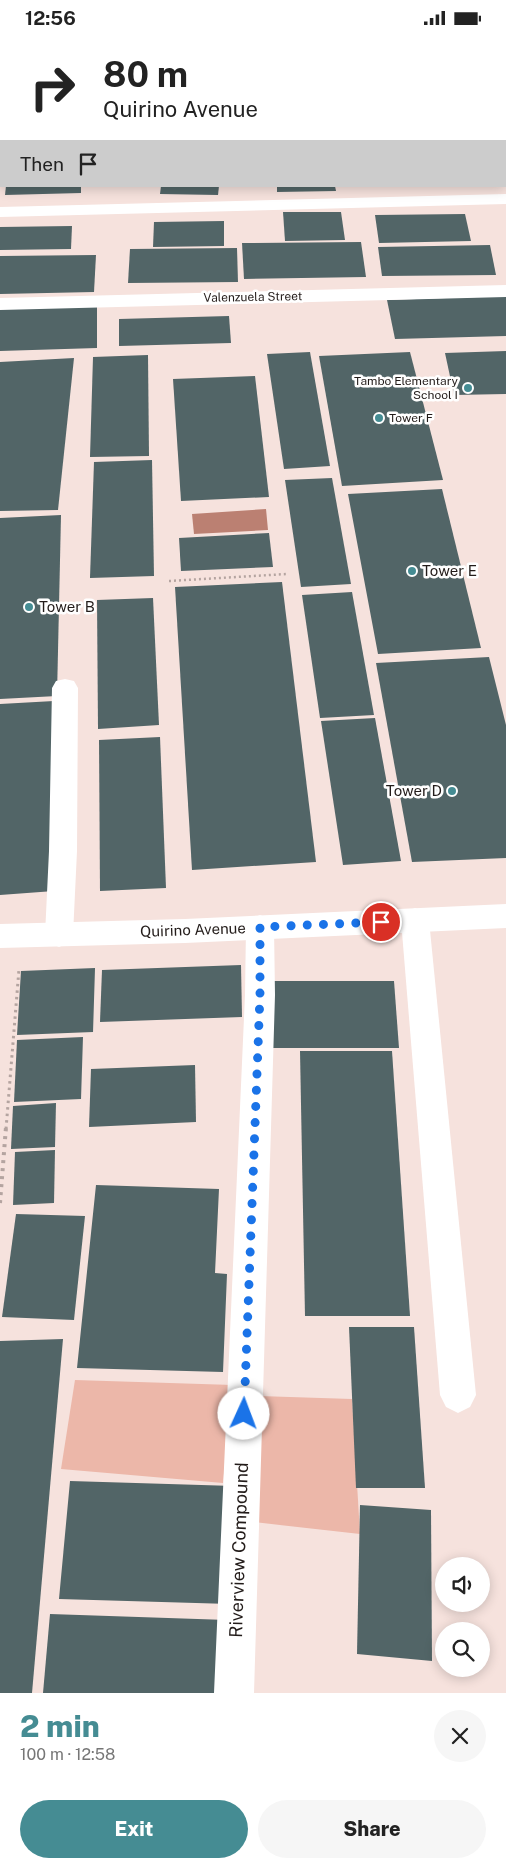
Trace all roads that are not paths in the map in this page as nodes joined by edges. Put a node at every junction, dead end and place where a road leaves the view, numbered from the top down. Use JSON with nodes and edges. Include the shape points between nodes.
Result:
{"nodes":[{"id":1,"x":506,"y":200,"type":"edge"},
{"id":2,"x":0,"y":212,"type":"edge"},
{"id":3,"x":506,"y":291,"type":"edge"},
{"id":4,"x":0,"y":304,"type":"edge"},
{"id":5,"x":66,"y":688,"type":"dead end"},
{"id":6,"x":506,"y":917,"type":"edge"},
{"id":7,"x":415,"y":920,"type":"junction"},
{"id":8,"x":260,"y":927,"type":"junction"},
{"id":9,"x":59,"y":935,"type":"junction"},
{"id":10,"x":11,"y":936,"type":"edge"},
{"id":11,"x":458,"y":1395,"type":"dead end"},
{"id":12,"x":234,"y":1693,"type":"edge"}],
"edges":[{"from":1,"to":2,"type":"main road"},
{"from":3,"to":4,"type":"main road","name":"Valenzuela Street"},
{"from":5,"to":9,"type":"main road"},
{"from":6,"to":7,"type":"main road","name":"Quirino Avenue"},
{"from":7,"to":8,"type":"main road","name":"Quirino Avenue"},
{"from":7,"to":11,"type":"main road"},
{"from":8,"to":9,"type":"main road","name":"Quirino Avenue"},
{"from":8,"to":12,"type":"main road","name":"Riverview Compound"},
{"from":9,"to":10,"type":"main road","name":"Quirino Avenue"}]}
